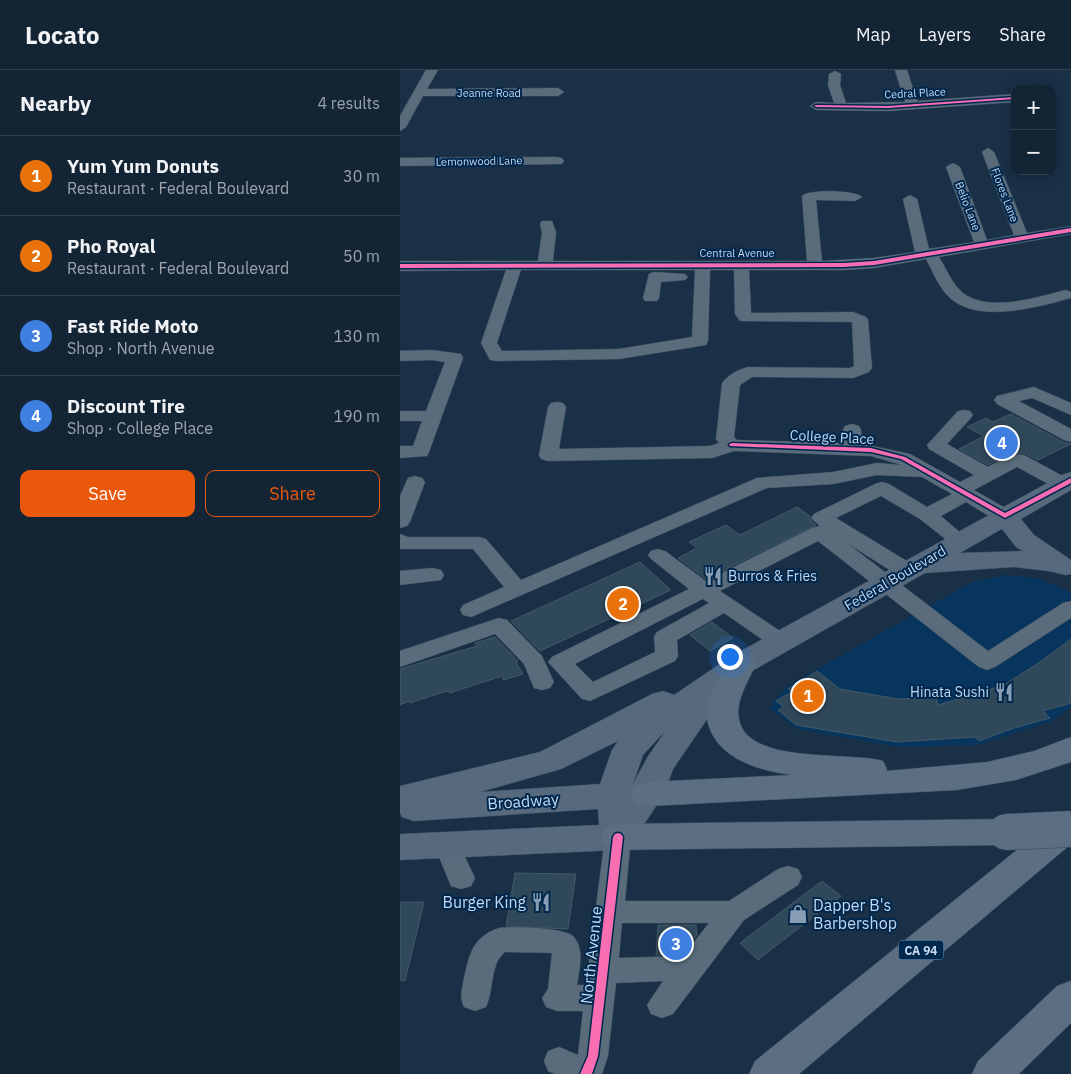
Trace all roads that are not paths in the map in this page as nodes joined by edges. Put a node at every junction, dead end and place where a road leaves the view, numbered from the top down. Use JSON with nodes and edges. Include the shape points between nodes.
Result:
{"nodes":[{"id":1,"x":432,"y":70,"type":"edge"},
{"id":2,"x":901,"y":70,"type":"edge"},
{"id":3,"x":835,"y":74,"type":"dead end"},
{"id":4,"x":558,"y":92,"type":"dead end"},
{"id":5,"x":419,"y":93,"type":"junction"},
{"id":6,"x":1011,"y":98,"type":"edge"},
{"id":7,"x":816,"y":106,"type":"dead end"},
{"id":8,"x":841,"y":106,"type":"junction"},
{"id":9,"x":912,"y":106,"type":"junction"},
{"id":10,"x":400,"y":127,"type":"edge"},
{"id":11,"x":988,"y":152,"type":"dead end"},
{"id":12,"x":557,"y":160,"type":"dead end"},
{"id":13,"x":400,"y":162,"type":"edge"},
{"id":14,"x":953,"y":167,"type":"dead end"},
{"id":15,"x":855,"y":197,"type":"dead end"},
{"id":16,"x":910,"y":199,"type":"dead end"},
{"id":17,"x":548,"y":224,"type":"dead end"},
{"id":18,"x":1071,"y":230,"type":"edge"},
{"id":19,"x":1022,"y":238,"type":"junction"},
{"id":20,"x":982,"y":245,"type":"junction"},
{"id":21,"x":926,"y":254,"type":"junction"},
{"id":22,"x":814,"y":257,"type":"junction"},
{"id":23,"x":400,"y":266,"type":"edge"},
{"id":24,"x":515,"y":266,"type":"junction"},
{"id":25,"x":544,"y":266,"type":"junction"},
{"id":26,"x":703,"y":271,"type":"junction"},
{"id":27,"x":742,"y":271,"type":"junction"},
{"id":28,"x":1066,"y":295,"type":"dead end"},
{"id":29,"x":651,"y":298,"type":"dead end"},
{"id":30,"x":400,"y":356,"type":"edge"},
{"id":31,"x":557,"y":407,"type":"dead end"},
{"id":32,"x":1071,"y":410,"type":"edge"},
{"id":33,"x":964,"y":415,"type":"dead end"},
{"id":34,"x":400,"y":416,"type":"edge"},
{"id":35,"x":434,"y":416,"type":"junction"},
{"id":36,"x":852,"y":430,"type":"dead end"},
{"id":37,"x":1071,"y":436,"type":"edge"},
{"id":38,"x":732,"y":445,"type":"junction"},
{"id":39,"x":854,"y":450,"type":"junction"},
{"id":40,"x":400,"y":452,"type":"edge"},
{"id":41,"x":929,"y":473,"type":"junction"},
{"id":42,"x":988,"y":475,"type":"junction"},
{"id":43,"x":415,"y":482,"type":"dead end"},
{"id":44,"x":1067,"y":482,"type":"edge"},
{"id":45,"x":963,"y":492,"type":"junction"},
{"id":46,"x":927,"y":515,"type":"junction"},
{"id":47,"x":1005,"y":516,"type":"junction"},
{"id":48,"x":400,"y":522,"type":"edge"},
{"id":49,"x":400,"y":540,"type":"edge"},
{"id":50,"x":960,"y":541,"type":"junction"},
{"id":51,"x":658,"y":555,"type":"dead end"},
{"id":52,"x":1069,"y":562,"type":"edge"},
{"id":53,"x":903,"y":573,"type":"junction"},
{"id":54,"x":433,"y":574,"type":"dead end"},
{"id":55,"x":400,"y":578,"type":"edge"},
{"id":56,"x":518,"y":590,"type":"junction"},
{"id":57,"x":704,"y":590,"type":"junction"},
{"id":58,"x":724,"y":604,"type":"junction"},
{"id":59,"x":1071,"y":608,"type":"edge"},
{"id":60,"x":471,"y":610,"type":"dead end"},
{"id":61,"x":781,"y":642,"type":"junction"},
{"id":62,"x":400,"y":659,"type":"edge"},
{"id":63,"x":730,"y":672,"type":"junction"},
{"id":64,"x":542,"y":682,"type":"dead end"},
{"id":65,"x":1071,"y":749,"type":"edge"},
{"id":66,"x":980,"y":775,"type":"junction"},
{"id":67,"x":646,"y":794,"type":"junction"},
{"id":68,"x":613,"y":796,"type":"junction"},
{"id":69,"x":400,"y":798,"type":"edge"},
{"id":70,"x":400,"y":809,"type":"edge"},
{"id":71,"x":1071,"y":825,"type":"edge"},
{"id":72,"x":1071,"y":829,"type":"edge"},
{"id":73,"x":618,"y":837,"type":"junction"},
{"id":74,"x":447,"y":845,"type":"junction"},
{"id":75,"x":400,"y":847,"type":"edge"},
{"id":76,"x":788,"y":877,"type":"dead end"},
{"id":77,"x":461,"y":878,"type":"dead end"},
{"id":78,"x":610,"y":912,"type":"junction"},
{"id":79,"x":734,"y":912,"type":"junction"},
{"id":80,"x":690,"y":968,"type":"junction"},
{"id":81,"x":602,"y":984,"type":"junction"},
{"id":82,"x":475,"y":998,"type":"dead end"},
{"id":83,"x":1071,"y":998,"type":"edge"},
{"id":84,"x":662,"y":1005,"type":"dead end"},
{"id":85,"x":559,"y":1061,"type":"dead end"},
{"id":86,"x":586,"y":1074,"type":"edge"},
{"id":87,"x":769,"y":1074,"type":"edge"},
{"id":88,"x":992,"y":1074,"type":"edge"}],
"edges":[{"from":1,"to":5,"type":"street"},
{"from":2,"to":9,"type":"street"},
{"from":3,"to":8,"type":"street","via":[[834,85]]},
{"from":4,"to":5,"type":"street","name":"Jeanne Road"},
{"from":5,"to":10,"type":"street"},
{"from":6,"to":9,"type":"street","name":"Cedral Place"},
{"from":7,"to":8,"type":"street","name":"Cedral Place"},
{"from":8,"to":9,"type":"street","name":"Cedral Place"},
{"from":11,"to":19,"type":"street","name":"Flores Lane"},
{"from":12,"to":13,"type":"street","name":"Lemonwood Lane"},
{"from":14,"to":20,"type":"street","name":"Belio Lane"},
{"from":15,"to":22,"type":"street","via":[[809,196]]},
{"from":16,"to":21,"type":"street"},
{"from":17,"to":25,"type":"street"},
{"from":18,"to":19,"type":"street","name":"Central Avenue"},
{"from":19,"to":20,"type":"street","name":"Central Avenue"},
{"from":20,"to":21,"type":"street","name":"Central Avenue"},
{"from":21,"to":22,"type":"street","name":"Central Avenue","via":[[869,263]]},
{"from":21,"to":28,"type":"street","via":[[956,294],[979,305],[1006,306]]},
{"from":22,"to":27,"type":"street","name":"Central Avenue"},
{"from":23,"to":24,"type":"street","name":"Central Avenue"},
{"from":24,"to":25,"type":"street","name":"Central Avenue"},
{"from":24,"to":26,"type":"street","via":[[489,343],[496,356],[619,354],[700,341]]},
{"from":25,"to":26,"type":"street","name":"Central Avenue"},
{"from":26,"to":27,"type":"street","name":"Central Avenue"},
{"from":26,"to":29,"type":"street","via":[[654,277]]},
{"from":27,"to":38,"type":"street","via":[[743,314],[746,318],[853,317],[860,320],[863,368],[853,373],[748,372],[731,383],[725,439]]},
{"from":30,"to":35,"type":"street","via":[[455,358]]},
{"from":31,"to":38,"type":"street","name":"College Place","via":[[548,455],[712,452]]},
{"from":32,"to":37,"type":"street","via":[[1034,392],[1003,400]]},
{"from":33,"to":42,"type":"street","via":[[936,445]]},
{"from":34,"to":35,"type":"street"},
{"from":35,"to":40,"type":"street","via":[[420,452]]},
{"from":36,"to":39,"type":"street"},
{"from":38,"to":39,"type":"street","name":"College Place"},
{"from":39,"to":41,"type":"street","name":"College Place","via":[[871,450],[903,458]]},
{"from":41,"to":45,"type":"street","name":"College Place"},
{"from":41,"to":56,"type":"street","via":[[877,469],[832,478],[764,482]]},
{"from":42,"to":44,"type":"street","via":[[1017,459]]},
{"from":42,"to":45,"type":"street"},
{"from":43,"to":48,"type":"street"},
{"from":44,"to":47,"type":"main road","name":"Federal Boulevard"},
{"from":45,"to":46,"type":"street"},
{"from":45,"to":47,"type":"street","name":"College Place"},
{"from":46,"to":50,"type":"street"},
{"from":46,"to":53,"type":"street","via":[[882,488],[821,518]]},
{"from":47,"to":50,"type":"main road","name":"Federal Boulevard"},
{"from":47,"to":52,"type":"main road","via":[[1025,541]]},
{"from":49,"to":56,"type":"street","via":[[402,543],[479,543]]},
{"from":50,"to":53,"type":"main road","name":"Federal Boulevard"},
{"from":51,"to":57,"type":"street"},
{"from":52,"to":53,"type":"main road","via":[[1011,558]]},
{"from":53,"to":57,"type":"street","via":[[819,532]]},
{"from":53,"to":59,"type":"street","via":[[935,622],[987,662]]},
{"from":53,"to":61,"type":"main road","name":"Federal Boulevard"},
{"from":54,"to":55,"type":"street"},
{"from":56,"to":60,"type":"street"},
{"from":57,"to":58,"type":"street"},
{"from":57,"to":58,"type":"street","via":[[560,662],[590,693],[667,656],[665,637]]},
{"from":58,"to":61,"type":"street"},
{"from":61,"to":63,"type":"main road","name":"Federal Boulevard"},
{"from":62,"to":64,"type":"street","via":[[500,626],[534,662]]},
{"from":63,"to":66,"type":"highway","via":[[723,717],[727,734],[740,747],[765,759]]},
{"from":63,"to":67,"type":"main road","name":"Federal Boulevard","via":[[658,766]]},
{"from":63,"to":68,"type":"main road","name":"Federal Boulevard","via":[[653,724],[628,750]]},
{"from":63,"to":69,"type":"main road","via":[[653,706],[599,738],[550,761]]},
{"from":65,"to":66,"type":"highway","via":[[1029,764]]},
{"from":66,"to":67,"type":"highway","via":[[932,781]]},
{"from":67,"to":68,"type":"main road","name":"Broadway"},
{"from":67,"to":73,"type":"main road","name":"Federal Boulevard"},
{"from":68,"to":70,"type":"main road","name":"Broadway"},
{"from":68,"to":73,"type":"main road","name":"Federal Boulevard"},
{"from":71,"to":87,"type":"highway","number":"CA 94"},
{"from":72,"to":73,"type":"highway","bridge":true},
{"from":73,"to":74,"type":"main road"},
{"from":73,"to":78,"type":"street","name":"North Avenue"},
{"from":74,"to":75,"type":"main road"},
{"from":74,"to":77,"type":"street"},
{"from":76,"to":79,"type":"street"},
{"from":78,"to":79,"type":"street"},
{"from":78,"to":81,"type":"street","name":"North Avenue"},
{"from":79,"to":80,"type":"street"},
{"from":80,"to":81,"type":"street"},
{"from":80,"to":84,"type":"street"},
{"from":81,"to":82,"type":"street","via":[[559,998],[567,954],[564,946],[558,941],[500,940],[488,949],[482,961]]},
{"from":81,"to":86,"type":"street","name":"North Avenue","via":[[593,1056]]},
{"from":83,"to":88,"type":"highway"},
{"from":85,"to":86,"type":"street"}]}
